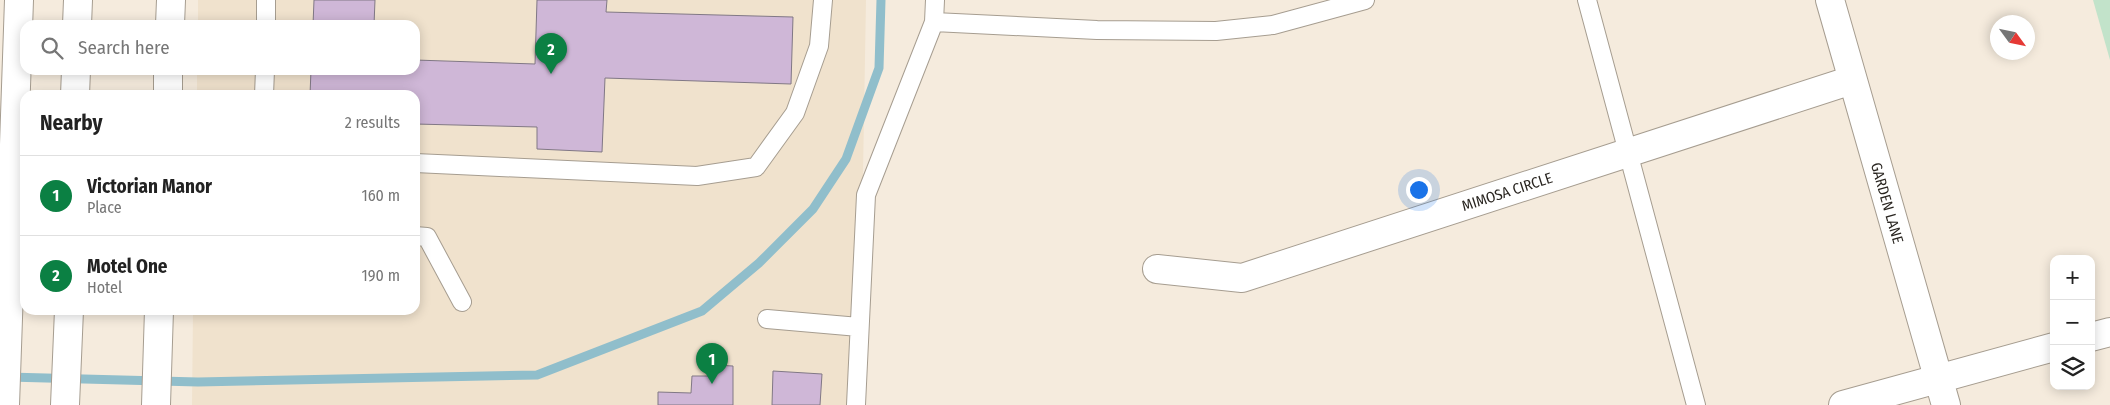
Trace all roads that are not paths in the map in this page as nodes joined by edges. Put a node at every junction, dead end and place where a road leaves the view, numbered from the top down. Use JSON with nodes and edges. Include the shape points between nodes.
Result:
{"nodes":[{"id":1,"x":19,"y":0,"type":"edge"},
{"id":2,"x":78,"y":0,"type":"edge"},
{"id":3,"x":171,"y":0,"type":"edge"},
{"id":4,"x":266,"y":0,"type":"edge"},
{"id":5,"x":823,"y":0,"type":"edge"},
{"id":6,"x":935,"y":0,"type":"edge"},
{"id":7,"x":1365,"y":0,"type":"edge"},
{"id":8,"x":1587,"y":0,"type":"edge"},
{"id":9,"x":1830,"y":0,"type":"edge"},
{"id":10,"x":77,"y":20,"type":"edge"},
{"id":11,"x":170,"y":20,"type":"edge"},
{"id":12,"x":266,"y":20,"type":"edge"},
{"id":13,"x":934,"y":22,"type":"junction"},
{"id":14,"x":76,"y":75,"type":"edge"},
{"id":15,"x":168,"y":75,"type":"edge"},
{"id":16,"x":265,"y":75,"type":"edge"},
{"id":17,"x":1852,"y":80,"type":"junction"},
{"id":18,"x":75,"y":90,"type":"edge"},
{"id":19,"x":168,"y":90,"type":"edge"},
{"id":20,"x":264,"y":90,"type":"edge"},
{"id":21,"x":1627,"y":153,"type":"junction"},
{"id":22,"x":420,"y":163,"type":"edge"},
{"id":23,"x":420,"y":236,"type":"edge"},
{"id":24,"x":1158,"y":269,"type":"dead end"},
{"id":25,"x":462,"y":302,"type":"dead end"},
{"id":26,"x":69,"y":315,"type":"edge"},
{"id":27,"x":159,"y":315,"type":"edge"},
{"id":28,"x":767,"y":319,"type":"dead end"},
{"id":29,"x":860,"y":327,"type":"junction"},
{"id":30,"x":2110,"y":332,"type":"edge"},
{"id":31,"x":2095,"y":336,"type":"edge"},
{"id":32,"x":2050,"y":348,"type":"edge"},
{"id":33,"x":1938,"y":379,"type":"junction"},
{"id":34,"x":5,"y":405,"type":"edge"},
{"id":35,"x":65,"y":405,"type":"edge"},
{"id":36,"x":156,"y":405,"type":"edge"},
{"id":37,"x":856,"y":405,"type":"edge"},
{"id":38,"x":1696,"y":405,"type":"edge"},
{"id":39,"x":1843,"y":405,"type":"edge"},
{"id":40,"x":1946,"y":405,"type":"edge"}],
"edges":[{"from":1,"to":34,"type":"street"},
{"from":2,"to":10,"type":"street"},
{"from":3,"to":11,"type":"street"},
{"from":4,"to":12,"type":"lane"},
{"from":5,"to":22,"type":"lane","via":[[820,46],[795,113],[756,167],[697,176]]},
{"from":6,"to":13,"type":"lane"},
{"from":7,"to":13,"type":"lane","via":[[1273,25],[1216,32]]},
{"from":8,"to":21,"type":"lane"},
{"from":9,"to":17,"type":"street","name":"GARDEN LANE"},
{"from":13,"to":29,"type":"lane","via":[[866,195]]},
{"from":14,"to":18,"type":"street"},
{"from":15,"to":19,"type":"street"},
{"from":16,"to":20,"type":"lane"},
{"from":17,"to":21,"type":"street","name":"MIMOSA CIRCLE"},
{"from":17,"to":33,"type":"street","name":"GARDEN LANE"},
{"from":21,"to":24,"type":"street","name":"MIMOSA CIRCLE","via":[[1242,278]]},
{"from":21,"to":38,"type":"lane"},
{"from":23,"to":25,"type":"lane","via":[[427,236]]},
{"from":26,"to":35,"type":"street"},
{"from":27,"to":36,"type":"street"},
{"from":28,"to":29,"type":"lane"},
{"from":29,"to":37,"type":"lane"},
{"from":30,"to":31,"type":"street"},
{"from":32,"to":33,"type":"street"},
{"from":33,"to":39,"type":"street"},
{"from":33,"to":40,"type":"street","name":"GARDEN LANE"}]}
